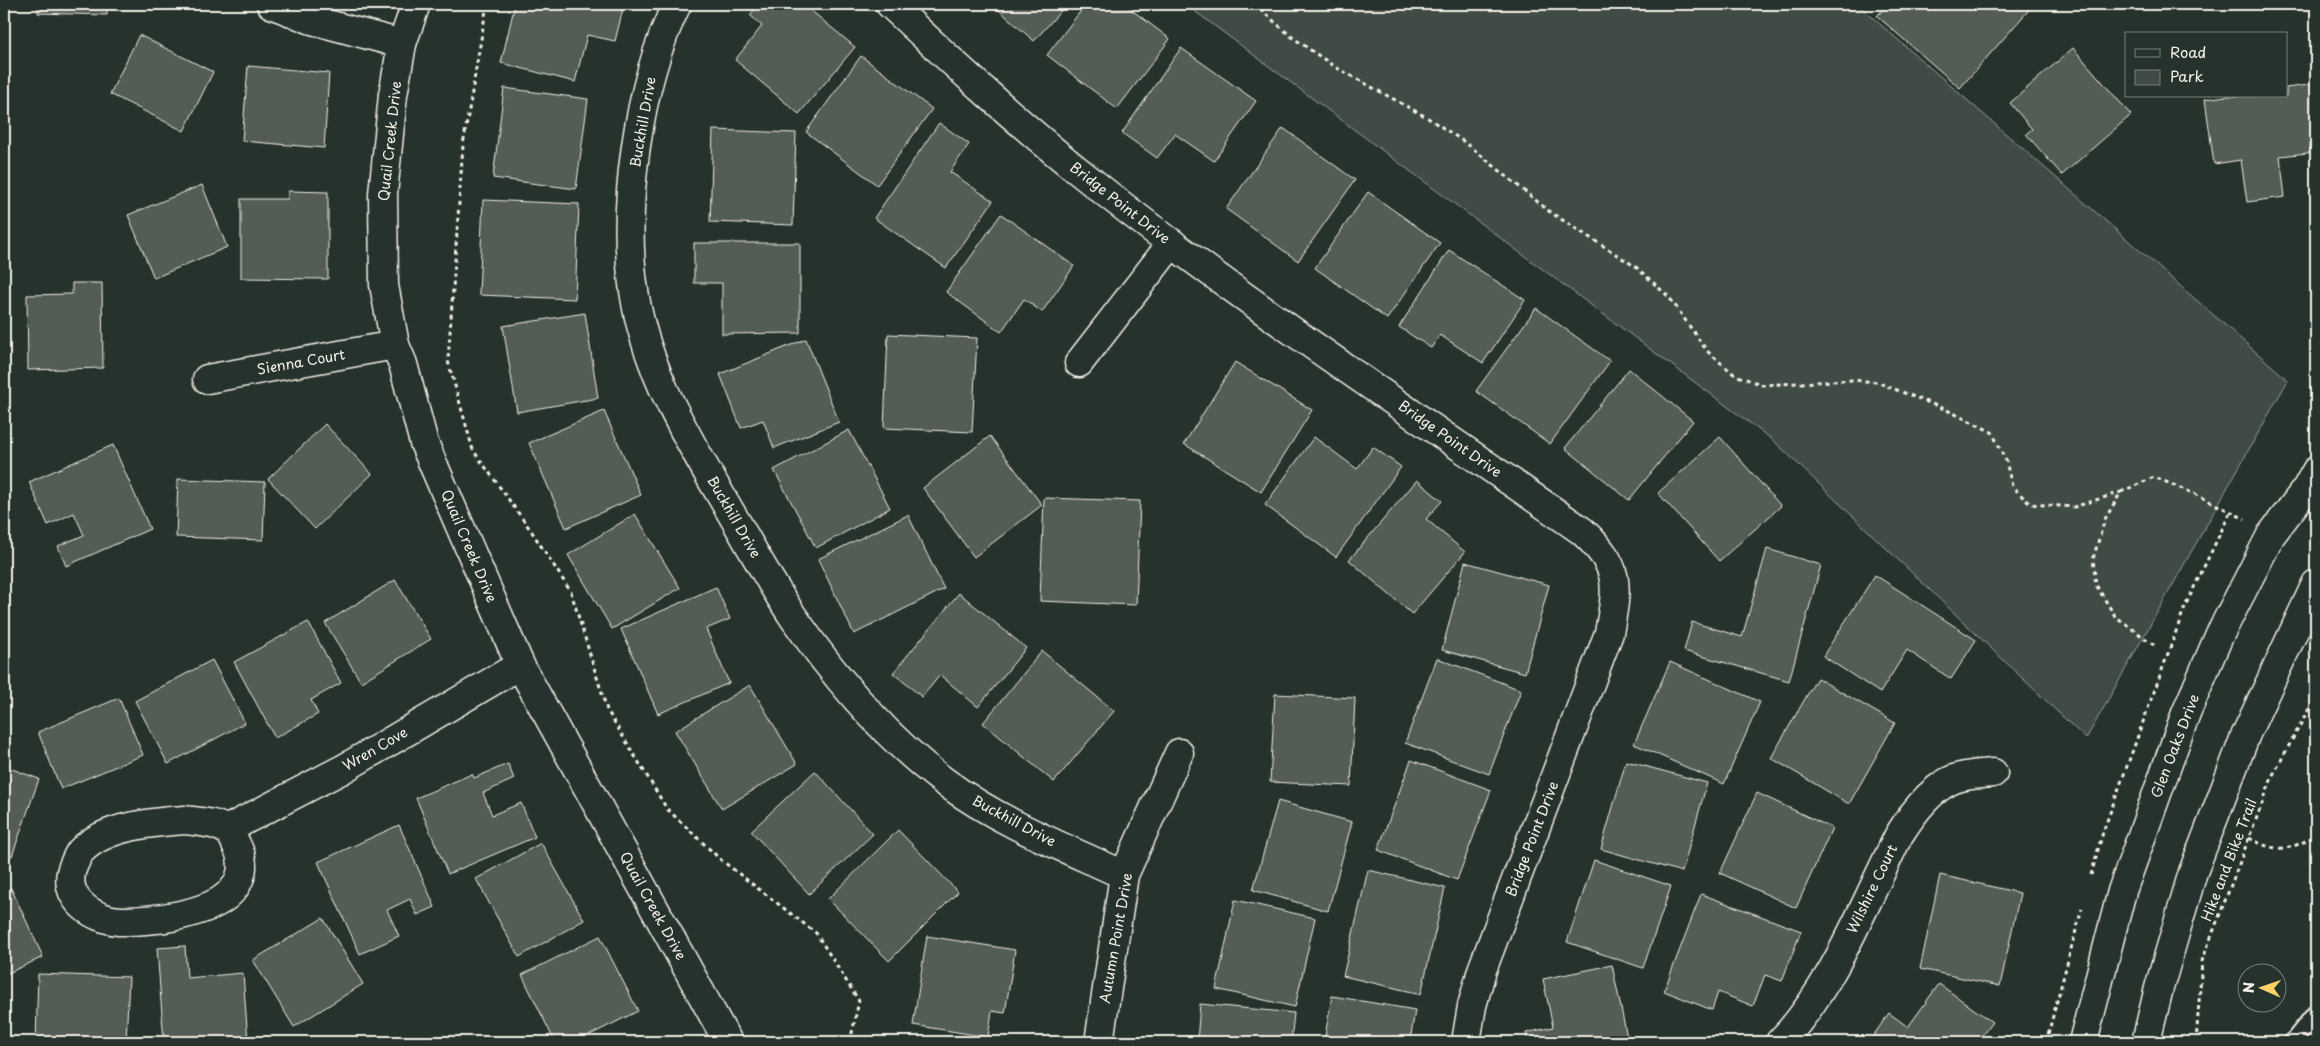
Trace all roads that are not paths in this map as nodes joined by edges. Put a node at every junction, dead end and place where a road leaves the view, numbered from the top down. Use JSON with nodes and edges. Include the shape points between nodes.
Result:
{"nodes":[{"id":1,"x":271,"y":4,"type":"edge"},
{"id":2,"x":416,"y":4,"type":"edge"},
{"id":3,"x":677,"y":4,"type":"edge"},
{"id":4,"x":890,"y":4,"type":"edge"},
{"id":5,"x":402,"y":44,"type":"junction"},
{"id":6,"x":1172,"y":243,"type":"junction"},
{"id":7,"x":395,"y":345,"type":"junction"},
{"id":8,"x":1079,"y":363,"type":"dead end"},
{"id":9,"x":207,"y":378,"type":"dead end"},
{"id":10,"x":2313,"y":485,"type":"edge"},
{"id":11,"x":2316,"y":584,"type":"edge"},
{"id":12,"x":520,"y":665,"type":"junction"},
{"id":13,"x":1178,"y":753,"type":"dead end"},
{"id":14,"x":1993,"y":773,"type":"dead end"},
{"id":15,"x":228,"y":830,"type":"junction"},
{"id":16,"x":1124,"y":875,"type":"junction"},
{"id":17,"x":2316,"y":1012,"type":"edge"},
{"id":18,"x":728,"y":1042,"type":"edge"},
{"id":19,"x":1099,"y":1042,"type":"edge"},
{"id":20,"x":1466,"y":1042,"type":"edge"},
{"id":21,"x":1780,"y":1042,"type":"edge"},
{"id":22,"x":2083,"y":1042,"type":"edge"},
{"id":23,"x":2146,"y":1042,"type":"edge"},
{"id":24,"x":2292,"y":1042,"type":"edge"}],
"edges":[{"from":1,"to":5,"type":"street","via":[[312,20]]},
{"from":2,"to":5,"type":"street","name":"Quail Creek Drive"},
{"from":3,"to":16,"type":"street","name":"Buckhill Drive","via":[[653,69],[640,128],[631,195],[630,254],[635,298],[645,338],[669,402],[793,616],[833,672],[873,717],[945,782],[980,805]]},
{"from":4,"to":6,"type":"street","name":"Bridge Point Drive","via":[[993,100]]},
{"from":5,"to":7,"type":"street","name":"Quail Creek Drive","via":[[382,194],[384,285]]},
{"from":6,"to":8,"type":"street"},
{"from":6,"to":20,"type":"street","name":"Bridge Point Drive","via":[[1582,531],[1600,547],[1612,567],[1616,595],[1609,633],[1482,970]]},
{"from":7,"to":9,"type":"street","name":"Sienna Court"},
{"from":7,"to":12,"type":"street","name":"Quail Creek Drive","via":[[424,443]]},
{"from":10,"to":22,"type":"street","name":"Glen Oaks Drive","via":[[2271,535],[2219,636],[2186,713],[2122,891]]},
{"from":11,"to":23,"type":"street","via":[[2246,734],[2193,872]]},
{"from":12,"to":15,"type":"street","name":"Wren Cove","via":[[343,768]]},
{"from":12,"to":18,"type":"street","name":"Quail Creek Drive"},
{"from":13,"to":16,"type":"street","name":"Autumn Point Drive"},
{"from":14,"to":21,"type":"street","name":"Wilshire Court","via":[[1953,779],[1932,794],[1909,818],[1812,1004]]},
{"from":15,"to":15,"type":"street","via":[[243,862],[242,877],[214,904],[188,913],[123,921],[101,917],[79,905],[70,884],[72,869],[81,851],[98,838],[145,823],[185,820],[215,824]]},
{"from":16,"to":19,"type":"street","name":"Autumn Point Drive"},
{"from":17,"to":24,"type":"lane"}]}
